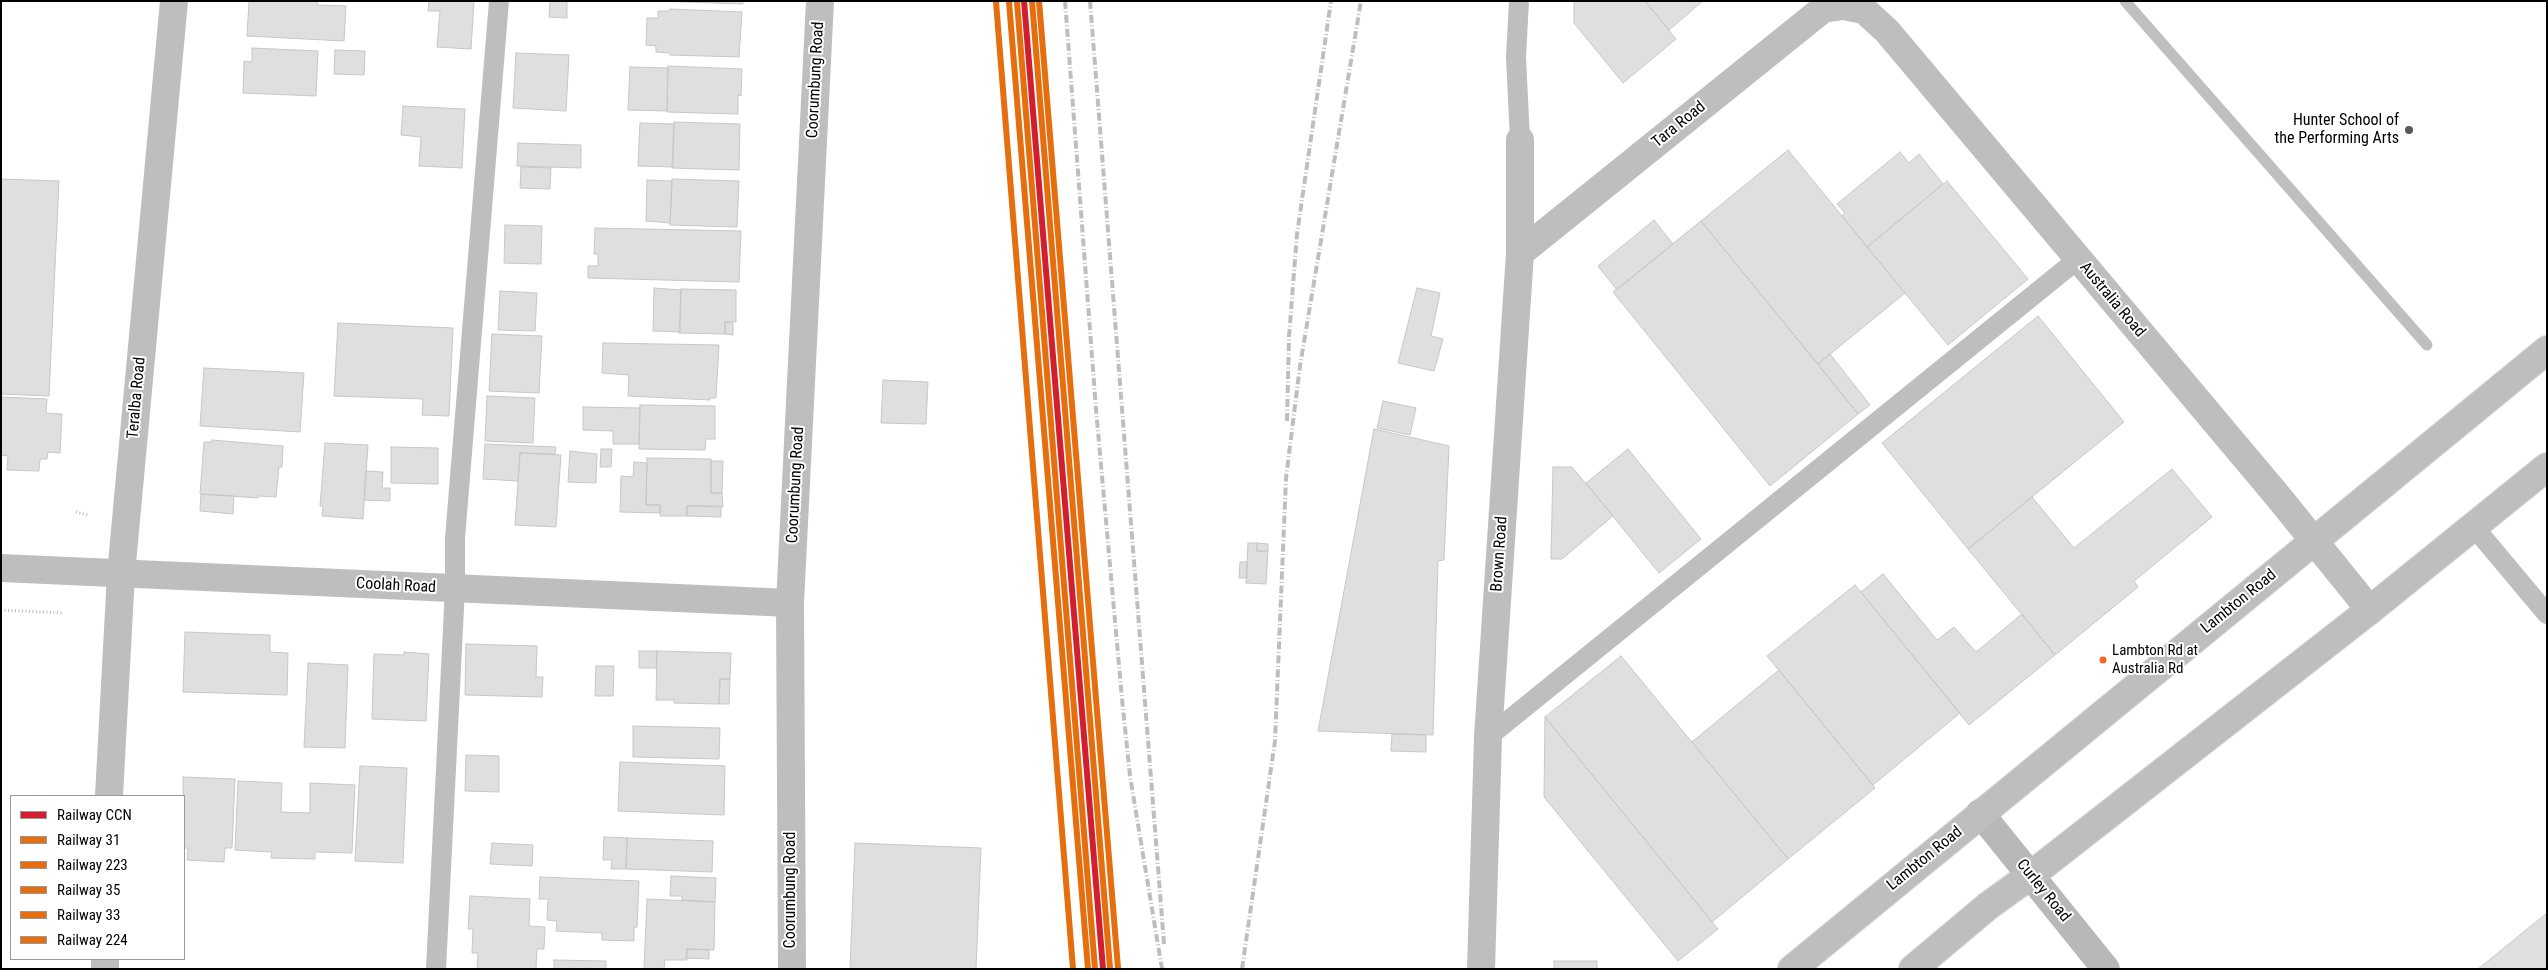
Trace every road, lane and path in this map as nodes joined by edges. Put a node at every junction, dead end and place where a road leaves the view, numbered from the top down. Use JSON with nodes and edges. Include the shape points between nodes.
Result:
{"nodes":[{"id":1,"x":174,"y":1,"type":"edge"},
{"id":2,"x":499,"y":1,"type":"edge"},
{"id":3,"x":820,"y":1,"type":"edge"},
{"id":4,"x":1519,"y":1,"type":"edge"},
{"id":5,"x":1843,"y":6,"type":"joint"},
{"id":6,"x":1520,"y":140,"type":"joint"},
{"id":7,"x":1520,"y":253,"type":"junction"},
{"id":8,"x":2078,"y":259,"type":"junction"},
{"id":9,"x":2547,"y":350,"type":"edge"},
{"id":10,"x":2547,"y":467,"type":"edge"},
{"id":11,"x":76,"y":512,"type":"dead end"},
{"id":12,"x":88,"y":515,"type":"dead end"},
{"id":13,"x":2474,"y":527,"type":"junction"},
{"id":14,"x":2314,"y":541,"type":"junction"},
{"id":15,"x":1,"y":568,"type":"edge"},
{"id":16,"x":120,"y":574,"type":"junction"},
{"id":17,"x":455,"y":588,"type":"junction"},
{"id":18,"x":790,"y":604,"type":"junction"},
{"id":19,"x":1,"y":610,"type":"edge"},
{"id":20,"x":2370,"y":610,"type":"junction"},
{"id":21,"x":62,"y":613,"type":"dead end"},
{"id":22,"x":2547,"y":614,"type":"edge"},
{"id":23,"x":1488,"y":737,"type":"junction"},
{"id":24,"x":110,"y":795,"type":"edge"},
{"id":25,"x":1980,"y":814,"type":"junction"},
{"id":26,"x":2031,"y":875,"type":"junction"},
{"id":27,"x":436,"y":969,"type":"edge"},
{"id":28,"x":792,"y":969,"type":"edge"},
{"id":29,"x":1482,"y":969,"type":"edge"},
{"id":30,"x":1792,"y":969,"type":"edge"},
{"id":31,"x":1913,"y":969,"type":"edge"},
{"id":32,"x":2106,"y":969,"type":"edge"}],
"edges":[{"from":1,"to":16,"type":"street","name":"Teralba Road"},
{"from":2,"to":17,"type":"lane","via":[[455,538]]},
{"from":3,"to":18,"type":"street","name":"Coorumbung Road"},
{"from":4,"to":6,"type":"lane","via":[[1516,57]]},
{"from":5,"to":7,"type":"street","name":"Tara Road","via":[[1823,9]]},
{"from":5,"to":8,"type":"street","name":"Australia Road","via":[[1864,10],[1887,31]]},
{"from":6,"to":7,"type":"street","name":"Brown Road"},
{"from":7,"to":23,"type":"street","name":"Brown Road"},
{"from":8,"to":14,"type":"street","name":"Australia Road"},
{"from":8,"to":23,"type":"lane"},
{"from":9,"to":14,"type":"street","name":"Lambton Road"},
{"from":10,"to":13,"type":"street"},
{"from":11,"to":12,"type":"path"},
{"from":13,"to":20,"type":"street"},
{"from":13,"to":22,"type":"lane"},
{"from":14,"to":20,"type":"street","name":"Australia Road"},
{"from":14,"to":25,"type":"street","name":"Lambton Road"},
{"from":15,"to":16,"type":"street","name":"Coolah Road"},
{"from":16,"to":17,"type":"street","name":"Coolah Road"},
{"from":16,"to":24,"type":"street","name":"Teralba Road"},
{"from":17,"to":18,"type":"street","name":"Coolah Road"},
{"from":17,"to":27,"type":"lane"},
{"from":18,"to":28,"type":"street","name":"Coorumbung Road"},
{"from":19,"to":21,"type":"path"},
{"from":20,"to":26,"type":"street"},
{"from":23,"to":29,"type":"street","name":"Brown Road"},
{"from":25,"to":26,"type":"street","name":"Curley Road"},
{"from":25,"to":30,"type":"street","name":"Lambton Road"},
{"from":26,"to":31,"type":"street","via":[[1988,906]]},
{"from":26,"to":32,"type":"street","name":"Curley Road"}]}
